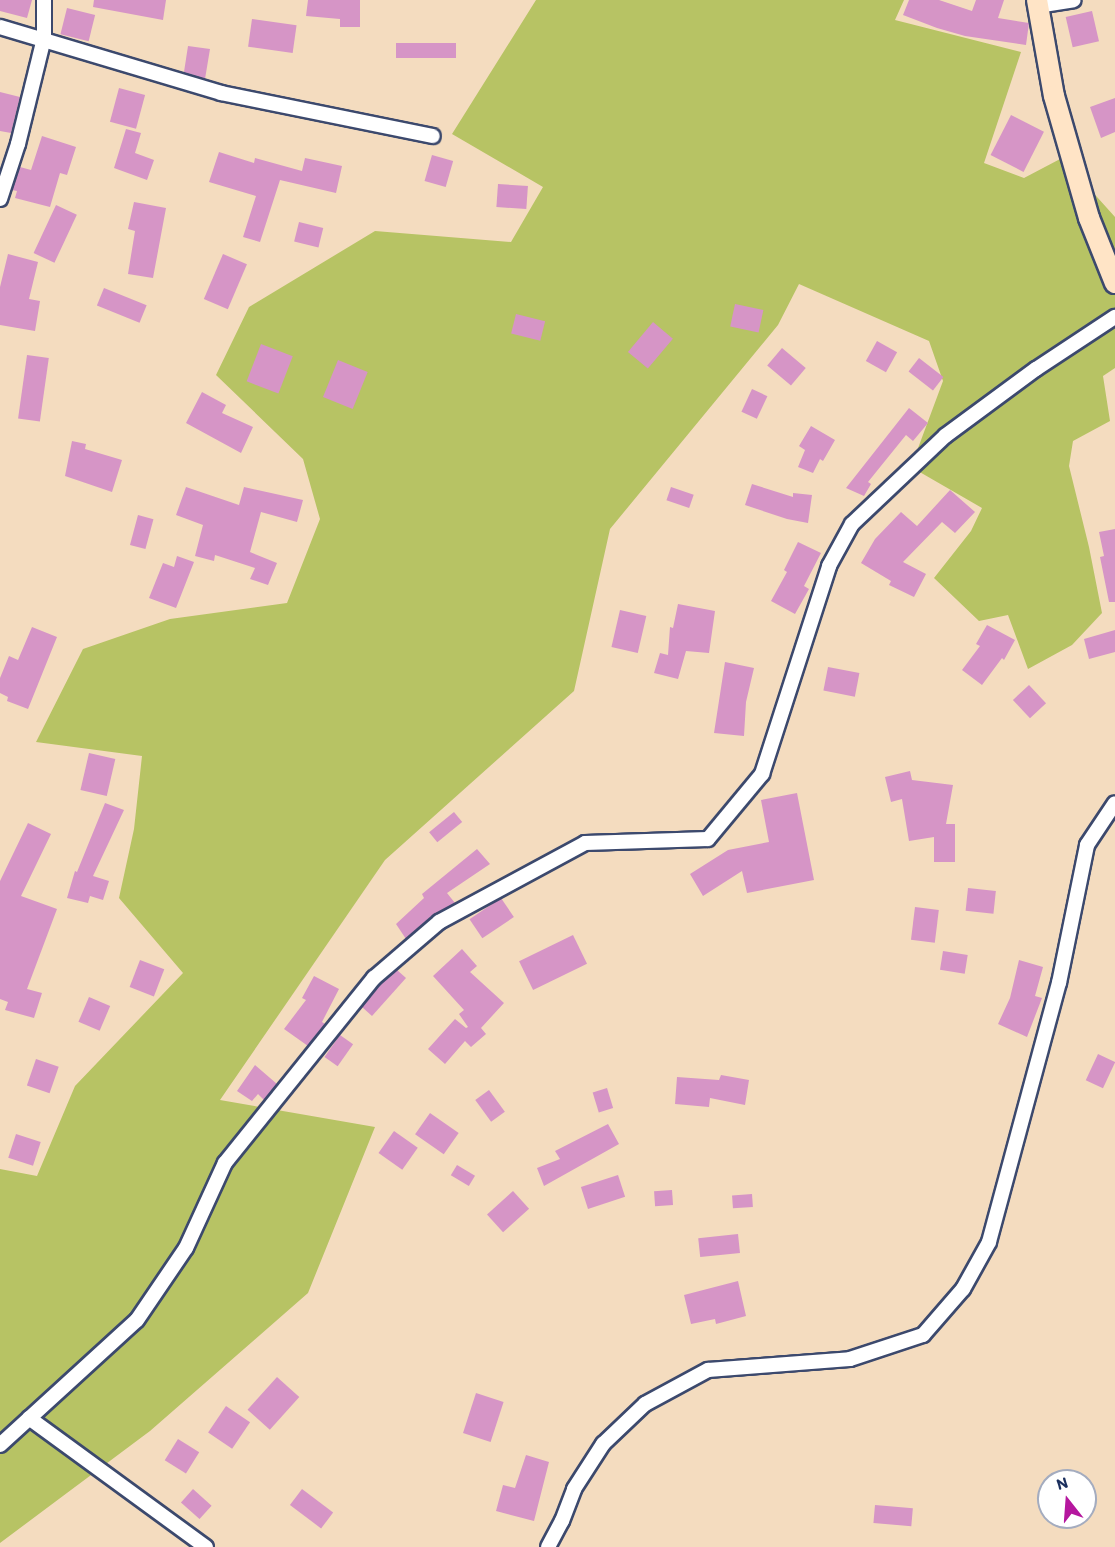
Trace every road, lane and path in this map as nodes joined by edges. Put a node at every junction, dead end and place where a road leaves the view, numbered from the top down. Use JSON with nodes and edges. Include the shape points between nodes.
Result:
{"nodes":[{"id":1,"x":44,"y":0,"type":"edge"},
{"id":2,"x":1074,"y":0,"type":"edge"},
{"id":3,"x":1037,"y":3,"type":"edge"},
{"id":4,"x":0,"y":27,"type":"edge"},
{"id":5,"x":44,"y":38,"type":"junction"},
{"id":6,"x":433,"y":136,"type":"dead end"},
{"id":7,"x":0,"y":199,"type":"edge"},
{"id":8,"x":1115,"y":283,"type":"edge"},
{"id":9,"x":1115,"y":317,"type":"edge"},
{"id":10,"x":1115,"y":803,"type":"edge"},
{"id":11,"x":30,"y":1418,"type":"junction"},
{"id":12,"x":0,"y":1445,"type":"edge"},
{"id":13,"x":206,"y":1547,"type":"edge"},
{"id":14,"x":548,"y":1547,"type":"edge"}],
"edges":[{"from":1,"to":5,"type":"street"},
{"from":2,"to":3,"type":"street"},
{"from":3,"to":8,"type":"street","via":[[1054,96],[1089,218]]},
{"from":4,"to":5,"type":"street"},
{"from":5,"to":6,"type":"street","via":[[221,93]]},
{"from":5,"to":7,"type":"street"},
{"from":9,"to":11,"type":"street","via":[[945,436],[852,524],[829,566],[762,774],[708,839],[585,843],[439,922],[374,978],[225,1163],[186,1248],[137,1320]]},
{"from":10,"to":14,"type":"street","via":[[1087,845],[1059,983],[989,1242],[963,1289],[924,1335],[850,1359],[708,1370],[645,1404],[603,1444],[574,1489]]},
{"from":11,"to":12,"type":"street"},
{"from":11,"to":13,"type":"street"}]}
